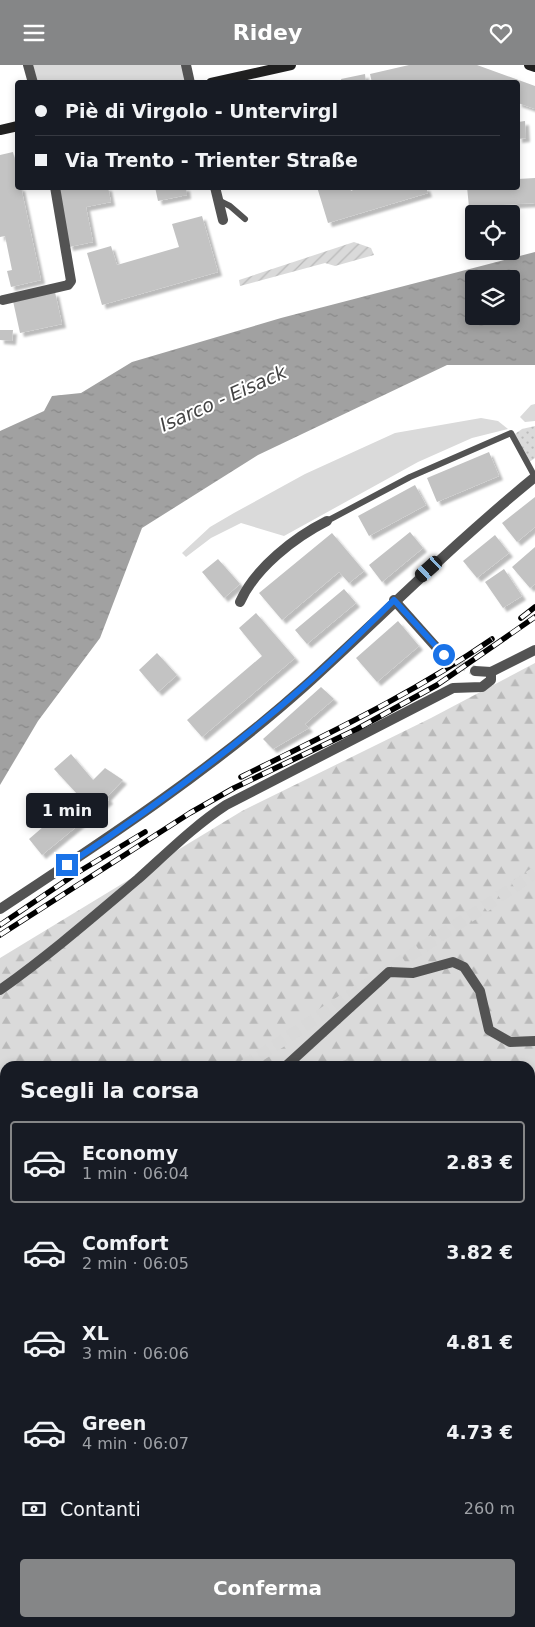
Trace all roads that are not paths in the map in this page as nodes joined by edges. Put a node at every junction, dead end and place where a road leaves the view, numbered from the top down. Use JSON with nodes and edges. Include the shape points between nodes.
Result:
{"nodes":[{"id":1,"x":28,"y":65,"type":"edge"},
{"id":2,"x":186,"y":65,"type":"edge"},
{"id":3,"x":292,"y":65,"type":"edge"},
{"id":4,"x":530,"y":65,"type":"edge"},
{"id":5,"x":535,"y":67,"type":"edge"},
{"id":6,"x":31,"y":80,"type":"edge"},
{"id":7,"x":189,"y":80,"type":"edge"},
{"id":8,"x":224,"y":80,"type":"edge"},
{"id":9,"x":15,"y":127,"type":"edge"},
{"id":10,"x":0,"y":130,"type":"edge"},
{"id":11,"x":56,"y":190,"type":"edge"},
{"id":12,"x":216,"y":190,"type":"edge"},
{"id":13,"x":218,"y":200,"type":"junction"},
{"id":14,"x":244,"y":219,"type":"dead end"},
{"id":15,"x":223,"y":220,"type":"dead end"},
{"id":16,"x":3,"y":300,"type":"dead end"},
{"id":17,"x":535,"y":477,"type":"edge"},
{"id":18,"x":327,"y":521,"type":"joint"},
{"id":19,"x":394,"y":600,"type":"junction"},
{"id":20,"x":240,"y":602,"type":"dead end"},
{"id":21,"x":535,"y":650,"type":"edge"},
{"id":22,"x":444,"y":655,"type":"tunnel mouth"},
{"id":23,"x":475,"y":671,"type":"tunnel mouth"},
{"id":24,"x":491,"y":672,"type":"junction"},
{"id":25,"x":0,"y":909,"type":"edge"},
{"id":26,"x":0,"y":990,"type":"edge"},
{"id":27,"x":535,"y":1041,"type":"edge"},
{"id":28,"x":291,"y":1061,"type":"edge"}],
"edges":[{"from":1,"to":6,"type":"street"},
{"from":2,"to":7,"type":"street"},
{"from":3,"to":8,"type":"main road"},
{"from":4,"to":5,"type":"main road"},
{"from":9,"to":10,"type":"main road"},
{"from":11,"to":16,"type":"street","via":[[71,281],[68,285]]},
{"from":12,"to":13,"type":"street"},
{"from":13,"to":14,"type":"lane"},
{"from":13,"to":15,"type":"street"},
{"from":17,"to":18,"type":"lane","via":[[511,433],[410,477]]},
{"from":17,"to":19,"type":"street","via":[[485,517]]},
{"from":18,"to":20,"type":"street","via":[[278,554],[254,580]]},
{"from":19,"to":22,"type":"street"},
{"from":19,"to":25,"type":"street","via":[[304,686],[236,743],[117,833]]},
{"from":21,"to":24,"type":"street"},
{"from":23,"to":24,"type":"street"},
{"from":24,"to":26,"type":"street","via":[[491,680],[482,687],[453,688],[220,809],[30,969]]},
{"from":27,"to":28,"type":"street","via":[[510,1042],[490,1030],[480,991],[464,967],[453,962],[413,973],[389,972]]}]}
